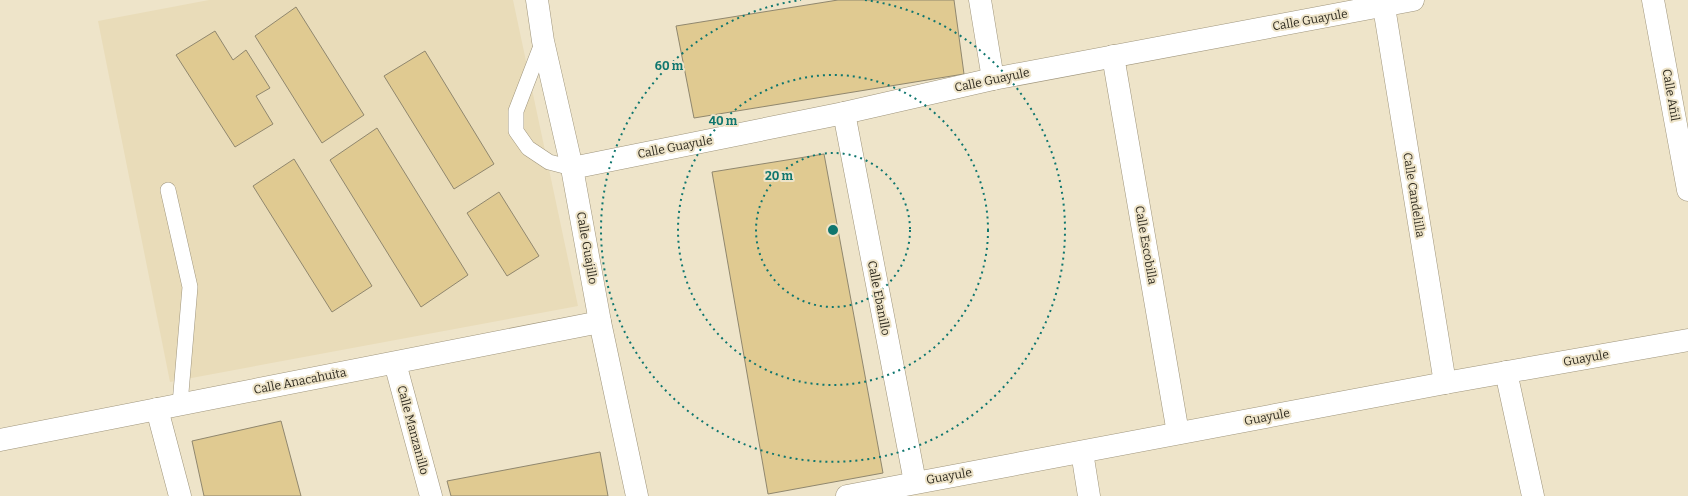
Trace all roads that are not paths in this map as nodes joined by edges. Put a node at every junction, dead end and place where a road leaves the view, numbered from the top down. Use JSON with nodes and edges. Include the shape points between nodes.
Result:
{"nodes":[{"id":1,"x":537,"y":0,"type":"edge"},
{"id":2,"x":980,"y":0,"type":"edge"},
{"id":3,"x":1413,"y":0,"type":"edge"},
{"id":4,"x":1653,"y":0,"type":"edge"},
{"id":5,"x":1384,"y":7,"type":"junction"},
{"id":6,"x":543,"y":41,"type":"junction"},
{"id":7,"x":1113,"y":56,"type":"junction"},
{"id":8,"x":993,"y":79,"type":"junction"},
{"id":9,"x":844,"y":113,"type":"junction"},
{"id":10,"x":572,"y":168,"type":"junction"},
{"id":11,"x":168,"y":190,"type":"dead end"},
{"id":12,"x":1688,"y":190,"type":"edge"},
{"id":13,"x":600,"y":322,"type":"junction"},
{"id":14,"x":1688,"y":340,"type":"edge"},
{"id":15,"x":395,"y":363,"type":"junction"},
{"id":16,"x":1506,"y":372,"type":"junction"},
{"id":17,"x":1445,"y":383,"type":"junction"},
{"id":18,"x":180,"y":404,"type":"junction"},
{"id":19,"x":157,"y":409,"type":"junction"},
{"id":20,"x":1178,"y":433,"type":"junction"},
{"id":21,"x":0,"y":440,"type":"edge"},
{"id":22,"x":1082,"y":452,"type":"junction"},
{"id":23,"x":915,"y":482,"type":"junction"},
{"id":24,"x":180,"y":496,"type":"edge"},
{"id":25,"x":431,"y":496,"type":"edge"},
{"id":26,"x":637,"y":496,"type":"edge"},
{"id":27,"x":847,"y":496,"type":"edge"},
{"id":28,"x":1088,"y":496,"type":"edge"},
{"id":29,"x":1533,"y":496,"type":"edge"}],
"edges":[{"from":1,"to":6,"type":"street","name":"Calle Guajillo"},
{"from":2,"to":8,"type":"street"},
{"from":3,"to":5,"type":"street","name":"Calle Guayule"},
{"from":4,"to":12,"type":"street","name":"Calle Añil"},
{"from":5,"to":7,"type":"street","name":"Calle Guayule"},
{"from":5,"to":17,"type":"street","name":"Calle Candelilla"},
{"from":6,"to":10,"type":"street","name":"Calle Guajillo"},
{"from":6,"to":10,"type":"lane","via":[[516,111],[516,131],[528,148],[549,162]]},
{"from":7,"to":8,"type":"street","name":"Calle Guayule"},
{"from":7,"to":20,"type":"street","name":"Calle Escobilla"},
{"from":8,"to":9,"type":"street","name":"Calle Guayule"},
{"from":9,"to":10,"type":"street","name":"Calle Guayule"},
{"from":9,"to":23,"type":"street","name":"Calle Ebanillo"},
{"from":10,"to":13,"type":"street","name":"Calle Guajillo"},
{"from":11,"to":18,"type":"lane","via":[[190,287]]},
{"from":13,"to":15,"type":"street","name":"Calle Anacahuita"},
{"from":13,"to":26,"type":"street","name":"Calle Guajillo"},
{"from":14,"to":16,"type":"street","name":"Guayule"},
{"from":15,"to":18,"type":"street","name":"Calle Anacahuita"},
{"from":15,"to":25,"type":"street","name":"Calle Manzanillo"},
{"from":16,"to":17,"type":"street","name":"Guayule"},
{"from":16,"to":29,"type":"street"},
{"from":17,"to":20,"type":"street","name":"Guayule"},
{"from":18,"to":19,"type":"street","name":"Calle Anacahuita"},
{"from":19,"to":21,"type":"street","name":"Calle Anacahuita"},
{"from":19,"to":24,"type":"street"},
{"from":20,"to":22,"type":"street","name":"Guayule"},
{"from":22,"to":23,"type":"street","name":"Guayule"},
{"from":22,"to":28,"type":"street"},
{"from":23,"to":27,"type":"street","name":"Guayule"}]}
